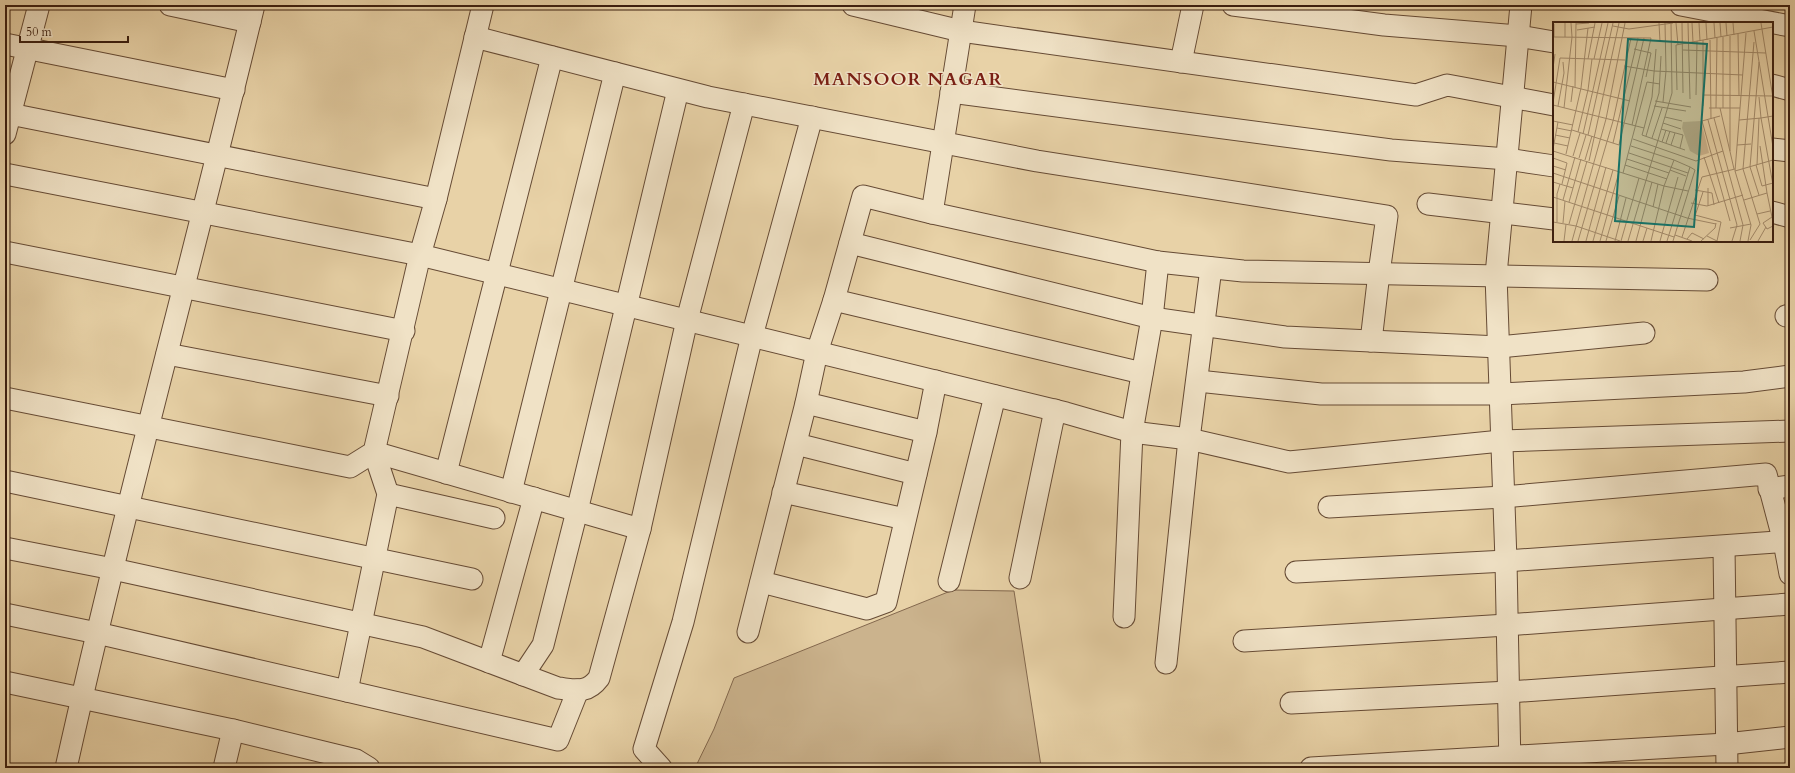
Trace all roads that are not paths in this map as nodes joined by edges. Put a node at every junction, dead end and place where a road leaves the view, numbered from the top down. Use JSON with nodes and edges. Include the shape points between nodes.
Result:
{"nodes":[{"id":1,"x":39,"y":5,"type":"edge"},
{"id":2,"x":170,"y":5,"type":"edge"},
{"id":3,"x":483,"y":5,"type":"edge"},
{"id":4,"x":853,"y":5,"type":"edge"},
{"id":5,"x":965,"y":5,"type":"edge"},
{"id":6,"x":1193,"y":5,"type":"edge"},
{"id":7,"x":1233,"y":5,"type":"edge"},
{"id":8,"x":1521,"y":5,"type":"edge"},
{"id":9,"x":1681,"y":5,"type":"edge"},
{"id":10,"x":252,"y":13,"type":"edge"},
{"id":11,"x":1769,"y":22,"type":"edge"},
{"id":12,"x":1773,"y":23,"type":"edge"},
{"id":13,"x":1790,"y":26,"type":"edge"},
{"id":14,"x":961,"y":31,"type":"junction"},
{"id":15,"x":1518,"y":36,"type":"junction"},
{"id":16,"x":475,"y":37,"type":"junction"},
{"id":17,"x":1553,"y":42,"type":"edge"},
{"id":18,"x":5,"y":44,"type":"edge"},
{"id":19,"x":28,"y":49,"type":"junction"},
{"id":20,"x":552,"y":57,"type":"junction"},
{"id":21,"x":1181,"y":62,"type":"junction"},
{"id":22,"x":615,"y":73,"type":"junction"},
{"id":23,"x":1773,"y":85,"type":"edge"},
{"id":24,"x":234,"y":90,"type":"junction"},
{"id":25,"x":678,"y":90,"type":"junction"},
{"id":26,"x":1790,"y":90,"type":"edge"},
{"id":27,"x":951,"y":92,"type":"junction"},
{"id":28,"x":1512,"y":96,"type":"junction"},
{"id":29,"x":744,"y":104,"type":"junction"},
{"id":30,"x":1553,"y":105,"type":"edge"},
{"id":31,"x":8,"y":113,"type":"edge"},
{"id":32,"x":812,"y":117,"type":"junction"},
{"id":33,"x":5,"y":134,"type":"edge"},
{"id":34,"x":943,"y":142,"type":"junction"},
{"id":35,"x":1773,"y":149,"type":"edge"},
{"id":36,"x":1790,"y":151,"type":"edge"},
{"id":37,"x":219,"y":154,"type":"junction"},
{"id":38,"x":1507,"y":159,"type":"junction"},
{"id":39,"x":1553,"y":166,"type":"edge"},
{"id":40,"x":5,"y":174,"type":"edge"},
{"id":41,"x":436,"y":199,"type":"junction"},
{"id":42,"x":1428,"y":204,"type":"dead end"},
{"id":43,"x":932,"y":212,"type":"junction"},
{"id":44,"x":1773,"y":212,"type":"edge"},
{"id":45,"x":202,"y":213,"type":"junction"},
{"id":46,"x":1502,"y":213,"type":"junction"},
{"id":47,"x":1790,"y":216,"type":"edge"},
{"id":48,"x":1553,"y":219,"type":"edge"},
{"id":49,"x":850,"y":243,"type":"junction"},
{"id":50,"x":5,"y":252,"type":"edge"},
{"id":51,"x":420,"y":255,"type":"junction"},
{"id":52,"x":1158,"y":262,"type":"junction"},
{"id":53,"x":1211,"y":268,"type":"junction"},
{"id":54,"x":1378,"y":273,"type":"junction"},
{"id":55,"x":497,"y":274,"type":"junction"},
{"id":56,"x":1496,"y":275,"type":"junction"},
{"id":57,"x":1707,"y":280,"type":"dead end"},
{"id":58,"x":184,"y":287,"type":"junction"},
{"id":59,"x":561,"y":289,"type":"junction"},
{"id":60,"x":834,"y":300,"type":"junction"},
{"id":61,"x":627,"y":305,"type":"junction"},
{"id":62,"x":1152,"y":318,"type":"junction"},
{"id":63,"x":687,"y":320,"type":"junction"},
{"id":64,"x":1204,"y":325,"type":"junction"},
{"id":65,"x":404,"y":331,"type":"junction"},
{"id":66,"x":1644,"y":333,"type":"dead end"},
{"id":67,"x":752,"y":336,"type":"junction"},
{"id":68,"x":1371,"y":341,"type":"junction"},
{"id":69,"x":1499,"y":347,"type":"junction"},
{"id":70,"x":817,"y":352,"type":"junction"},
{"id":71,"x":167,"y":354,"type":"junction"},
{"id":72,"x":1142,"y":373,"type":"junction"},
{"id":73,"x":1790,"y":376,"type":"edge"},
{"id":74,"x":936,"y":381,"type":"junction"},
{"id":75,"x":1198,"y":382,"type":"junction"},
{"id":76,"x":1502,"y":394,"type":"junction"},
{"id":77,"x":388,"y":396,"type":"junction"},
{"id":78,"x":995,"y":396,"type":"junction"},
{"id":79,"x":5,"y":398,"type":"edge"},
{"id":80,"x":806,"y":403,"type":"junction"},
{"id":81,"x":1055,"y":410,"type":"junction"},
{"id":82,"x":147,"y":426,"type":"junction"},
{"id":83,"x":1790,"y":431,"type":"edge"},
{"id":84,"x":926,"y":432,"type":"junction"},
{"id":85,"x":1132,"y":432,"type":"junction"},
{"id":86,"x":1189,"y":439,"type":"junction"},
{"id":87,"x":1501,"y":441,"type":"junction"},
{"id":88,"x":796,"y":444,"type":"junction"},
{"id":89,"x":374,"y":452,"type":"junction"},
{"id":90,"x":446,"y":473,"type":"junction"},
{"id":91,"x":916,"y":474,"type":"junction"},
{"id":92,"x":5,"y":481,"type":"edge"},
{"id":93,"x":1790,"y":486,"type":"edge"},
{"id":94,"x":1769,"y":489,"type":"junction"},
{"id":95,"x":511,"y":492,"type":"junction"},
{"id":96,"x":783,"y":492,"type":"junction"},
{"id":97,"x":388,"y":494,"type":"junction"},
{"id":98,"x":1503,"y":497,"type":"junction"},
{"id":99,"x":534,"y":498,"type":"junction"},
{"id":100,"x":128,"y":506,"type":"junction"},
{"id":101,"x":1329,"y":507,"type":"dead end"},
{"id":102,"x":577,"y":511,"type":"junction"},
{"id":103,"x":494,"y":518,"type":"dead end"},
{"id":104,"x":905,"y":519,"type":"junction"},
{"id":105,"x":640,"y":529,"type":"junction"},
{"id":106,"x":1787,"y":541,"type":"edge"},
{"id":107,"x":1724,"y":547,"type":"junction"},
{"id":108,"x":5,"y":548,"type":"edge"},
{"id":109,"x":374,"y":558,"type":"junction"},
{"id":110,"x":1506,"y":562,"type":"junction"},
{"id":111,"x":112,"y":569,"type":"junction"},
{"id":112,"x":1296,"y":572,"type":"dead end"},
{"id":113,"x":1790,"y":574,"type":"edge"},
{"id":114,"x":472,"y":578,"type":"dead end"},
{"id":115,"x":1020,"y":578,"type":"dead end"},
{"id":116,"x":949,"y":581,"type":"dead end"},
{"id":117,"x":761,"y":582,"type":"junction"},
{"id":118,"x":1790,"y":604,"type":"edge"},
{"id":119,"x":1724,"y":610,"type":"junction"},
{"id":120,"x":5,"y":614,"type":"edge"},
{"id":121,"x":1124,"y":617,"type":"dead end"},
{"id":122,"x":361,"y":624,"type":"junction"},
{"id":123,"x":1507,"y":625,"type":"junction"},
{"id":124,"x":748,"y":632,"type":"dead end"},
{"id":125,"x":97,"y":633,"type":"junction"},
{"id":126,"x":1244,"y":641,"type":"dead end"},
{"id":127,"x":489,"y":662,"type":"junction"},
{"id":128,"x":1166,"y":663,"type":"dead end"},
{"id":129,"x":1790,"y":672,"type":"edge"},
{"id":130,"x":523,"y":675,"type":"junction"},
{"id":131,"x":1725,"y":676,"type":"junction"},
{"id":132,"x":5,"y":682,"type":"edge"},
{"id":133,"x":578,"y":690,"type":"junction"},
{"id":134,"x":347,"y":691,"type":"junction"},
{"id":135,"x":1509,"y":692,"type":"junction"},
{"id":136,"x":82,"y":698,"type":"junction"},
{"id":137,"x":1291,"y":702,"type":"dead end"},
{"id":138,"x":233,"y":730,"type":"junction"},
{"id":139,"x":1790,"y":737,"type":"edge"},
{"id":140,"x":1726,"y":744,"type":"junction"},
{"id":141,"x":1510,"y":763,"type":"edge"},
{"id":142,"x":360,"y":765,"type":"edge"},
{"id":143,"x":68,"y":768,"type":"edge"},
{"id":144,"x":224,"y":768,"type":"edge"},
{"id":145,"x":661,"y":768,"type":"edge"},
{"id":146,"x":1311,"y":768,"type":"edge"},
{"id":147,"x":1727,"y":768,"type":"edge"}],
"edges":[{"from":1,"to":19,"type":"street"},
{"from":2,"to":10,"type":"street"},
{"from":3,"to":16,"type":"street"},
{"from":4,"to":14,"type":"street"},
{"from":5,"to":14,"type":"street"},
{"from":6,"to":21,"type":"street"},
{"from":7,"to":15,"type":"street","via":[[1384,25]]},
{"from":8,"to":15,"type":"street"},
{"from":9,"to":11,"type":"street"},
{"from":10,"to":24,"type":"street"},
{"from":12,"to":13,"type":"street"},
{"from":14,"to":21,"type":"street"},
{"from":14,"to":27,"type":"street"},
{"from":15,"to":17,"type":"street"},
{"from":15,"to":28,"type":"street"},
{"from":16,"to":20,"type":"street"},
{"from":16,"to":41,"type":"street"},
{"from":18,"to":19,"type":"street"},
{"from":19,"to":24,"type":"street"},
{"from":19,"to":31,"type":"street"},
{"from":20,"to":22,"type":"street"},
{"from":20,"to":55,"type":"street"},
{"from":21,"to":28,"type":"street","via":[[1416,95],[1447,85]]},
{"from":22,"to":25,"type":"street"},
{"from":22,"to":59,"type":"street"},
{"from":23,"to":26,"type":"street"},
{"from":24,"to":37,"type":"street"},
{"from":25,"to":29,"type":"street"},
{"from":25,"to":61,"type":"street"},
{"from":27,"to":34,"type":"street"},
{"from":27,"to":38,"type":"street","via":[[1391,150]]},
{"from":28,"to":30,"type":"street"},
{"from":28,"to":38,"type":"street"},
{"from":29,"to":32,"type":"street"},
{"from":29,"to":63,"type":"street"},
{"from":31,"to":33,"type":"street"},
{"from":31,"to":37,"type":"street"},
{"from":32,"to":34,"type":"street"},
{"from":32,"to":67,"type":"street"},
{"from":34,"to":43,"type":"street"},
{"from":34,"to":54,"type":"street","via":[[1037,161],[1387,216]]},
{"from":35,"to":36,"type":"street"},
{"from":37,"to":41,"type":"street"},
{"from":37,"to":45,"type":"street"},
{"from":38,"to":39,"type":"street"},
{"from":38,"to":46,"type":"street"},
{"from":40,"to":45,"type":"street"},
{"from":41,"to":51,"type":"street"},
{"from":42,"to":46,"type":"street"},
{"from":43,"to":49,"type":"street","via":[[863,196]]},
{"from":43,"to":52,"type":"street"},
{"from":44,"to":47,"type":"street"},
{"from":45,"to":51,"type":"street"},
{"from":45,"to":58,"type":"street"},
{"from":46,"to":48,"type":"street"},
{"from":46,"to":56,"type":"street"},
{"from":49,"to":60,"type":"street"},
{"from":49,"to":62,"type":"street"},
{"from":50,"to":58,"type":"street"},
{"from":51,"to":55,"type":"street"},
{"from":51,"to":65,"type":"street"},
{"from":52,"to":53,"type":"street"},
{"from":52,"to":62,"type":"street"},
{"from":53,"to":54,"type":"street","via":[[1243,271]]},
{"from":53,"to":64,"type":"street"},
{"from":54,"to":56,"type":"street"},
{"from":54,"to":68,"type":"street"},
{"from":55,"to":59,"type":"street"},
{"from":55,"to":90,"type":"street"},
{"from":56,"to":57,"type":"street"},
{"from":56,"to":69,"type":"street"},
{"from":58,"to":65,"type":"street"},
{"from":58,"to":71,"type":"street"},
{"from":59,"to":61,"type":"street"},
{"from":59,"to":95,"type":"street"},
{"from":60,"to":70,"type":"street"},
{"from":60,"to":72,"type":"street"},
{"from":61,"to":63,"type":"street"},
{"from":61,"to":102,"type":"street"},
{"from":62,"to":64,"type":"street"},
{"from":62,"to":72,"type":"street"},
{"from":63,"to":67,"type":"street"},
{"from":63,"to":105,"type":"street"},
{"from":64,"to":68,"type":"street","via":[[1285,337]]},
{"from":64,"to":75,"type":"street"},
{"from":65,"to":77,"type":"street"},
{"from":66,"to":69,"type":"street"},
{"from":67,"to":70,"type":"street"},
{"from":67,"to":145,"type":"street","via":[[683,622],[644,750]]},
{"from":68,"to":69,"type":"street"},
{"from":69,"to":76,"type":"street"},
{"from":70,"to":74,"type":"street"},
{"from":70,"to":80,"type":"street"},
{"from":71,"to":77,"type":"street"},
{"from":71,"to":82,"type":"street"},
{"from":72,"to":85,"type":"street"},
{"from":73,"to":76,"type":"street","via":[[1744,382]]},
{"from":74,"to":78,"type":"street"},
{"from":74,"to":84,"type":"street"},
{"from":75,"to":76,"type":"street","via":[[1321,394]]},
{"from":75,"to":86,"type":"street"},
{"from":76,"to":87,"type":"street"},
{"from":77,"to":89,"type":"street"},
{"from":78,"to":81,"type":"street"},
{"from":78,"to":116,"type":"street"},
{"from":79,"to":82,"type":"street"},
{"from":80,"to":84,"type":"street"},
{"from":80,"to":88,"type":"street"},
{"from":81,"to":85,"type":"street"},
{"from":81,"to":115,"type":"street"},
{"from":82,"to":89,"type":"street","via":[[350,467]]},
{"from":82,"to":100,"type":"street"},
{"from":83,"to":87,"type":"street"},
{"from":84,"to":91,"type":"street"},
{"from":85,"to":86,"type":"street"},
{"from":85,"to":121,"type":"street"},
{"from":86,"to":87,"type":"street","via":[[1289,462]]},
{"from":86,"to":128,"type":"street"},
{"from":87,"to":98,"type":"street"},
{"from":88,"to":91,"type":"street"},
{"from":88,"to":96,"type":"street"},
{"from":89,"to":90,"type":"street"},
{"from":89,"to":97,"type":"street"},
{"from":90,"to":95,"type":"street"},
{"from":91,"to":104,"type":"street"},
{"from":92,"to":100,"type":"street"},
{"from":93,"to":94,"type":"street"},
{"from":94,"to":98,"type":"street","via":[[1766,474]]},
{"from":94,"to":106,"type":"street"},
{"from":95,"to":99,"type":"street"},
{"from":96,"to":104,"type":"street"},
{"from":96,"to":117,"type":"street"},
{"from":97,"to":103,"type":"street"},
{"from":97,"to":109,"type":"street"},
{"from":98,"to":101,"type":"street"},
{"from":98,"to":110,"type":"street"},
{"from":99,"to":102,"type":"street"},
{"from":99,"to":127,"type":"street"},
{"from":100,"to":109,"type":"street"},
{"from":100,"to":111,"type":"street"},
{"from":102,"to":105,"type":"street"},
{"from":102,"to":130,"type":"street","via":[[543,645]]},
{"from":104,"to":117,"type":"street","via":[[886,602],[867,608]]},
{"from":105,"to":133,"type":"street","via":[[599,678],[593,686]]},
{"from":106,"to":107,"type":"street"},
{"from":106,"to":113,"type":"street"},
{"from":107,"to":110,"type":"street"},
{"from":107,"to":119,"type":"street"},
{"from":108,"to":111,"type":"street"},
{"from":109,"to":114,"type":"street"},
{"from":109,"to":122,"type":"street"},
{"from":110,"to":112,"type":"street"},
{"from":110,"to":123,"type":"street"},
{"from":111,"to":122,"type":"street"},
{"from":111,"to":125,"type":"street"},
{"from":117,"to":124,"type":"street"},
{"from":118,"to":119,"type":"street"},
{"from":119,"to":123,"type":"street"},
{"from":119,"to":131,"type":"street"},
{"from":120,"to":125,"type":"street"},
{"from":122,"to":127,"type":"street","via":[[423,638]]},
{"from":122,"to":134,"type":"street"},
{"from":123,"to":126,"type":"street"},
{"from":123,"to":135,"type":"street"},
{"from":125,"to":134,"type":"street"},
{"from":125,"to":136,"type":"street"},
{"from":127,"to":130,"type":"street"},
{"from":129,"to":131,"type":"street"},
{"from":130,"to":133,"type":"street","via":[[558,688]]},
{"from":131,"to":135,"type":"street"},
{"from":131,"to":140,"type":"street"},
{"from":132,"to":136,"type":"street"},
{"from":133,"to":134,"type":"street","via":[[558,740]]},
{"from":135,"to":137,"type":"street"},
{"from":135,"to":141,"type":"street"},
{"from":136,"to":138,"type":"street"},
{"from":136,"to":143,"type":"street"},
{"from":138,"to":142,"type":"street"},
{"from":138,"to":144,"type":"street"},
{"from":139,"to":140,"type":"street"},
{"from":140,"to":141,"type":"street"},
{"from":140,"to":147,"type":"street"},
{"from":141,"to":146,"type":"street"}]}
